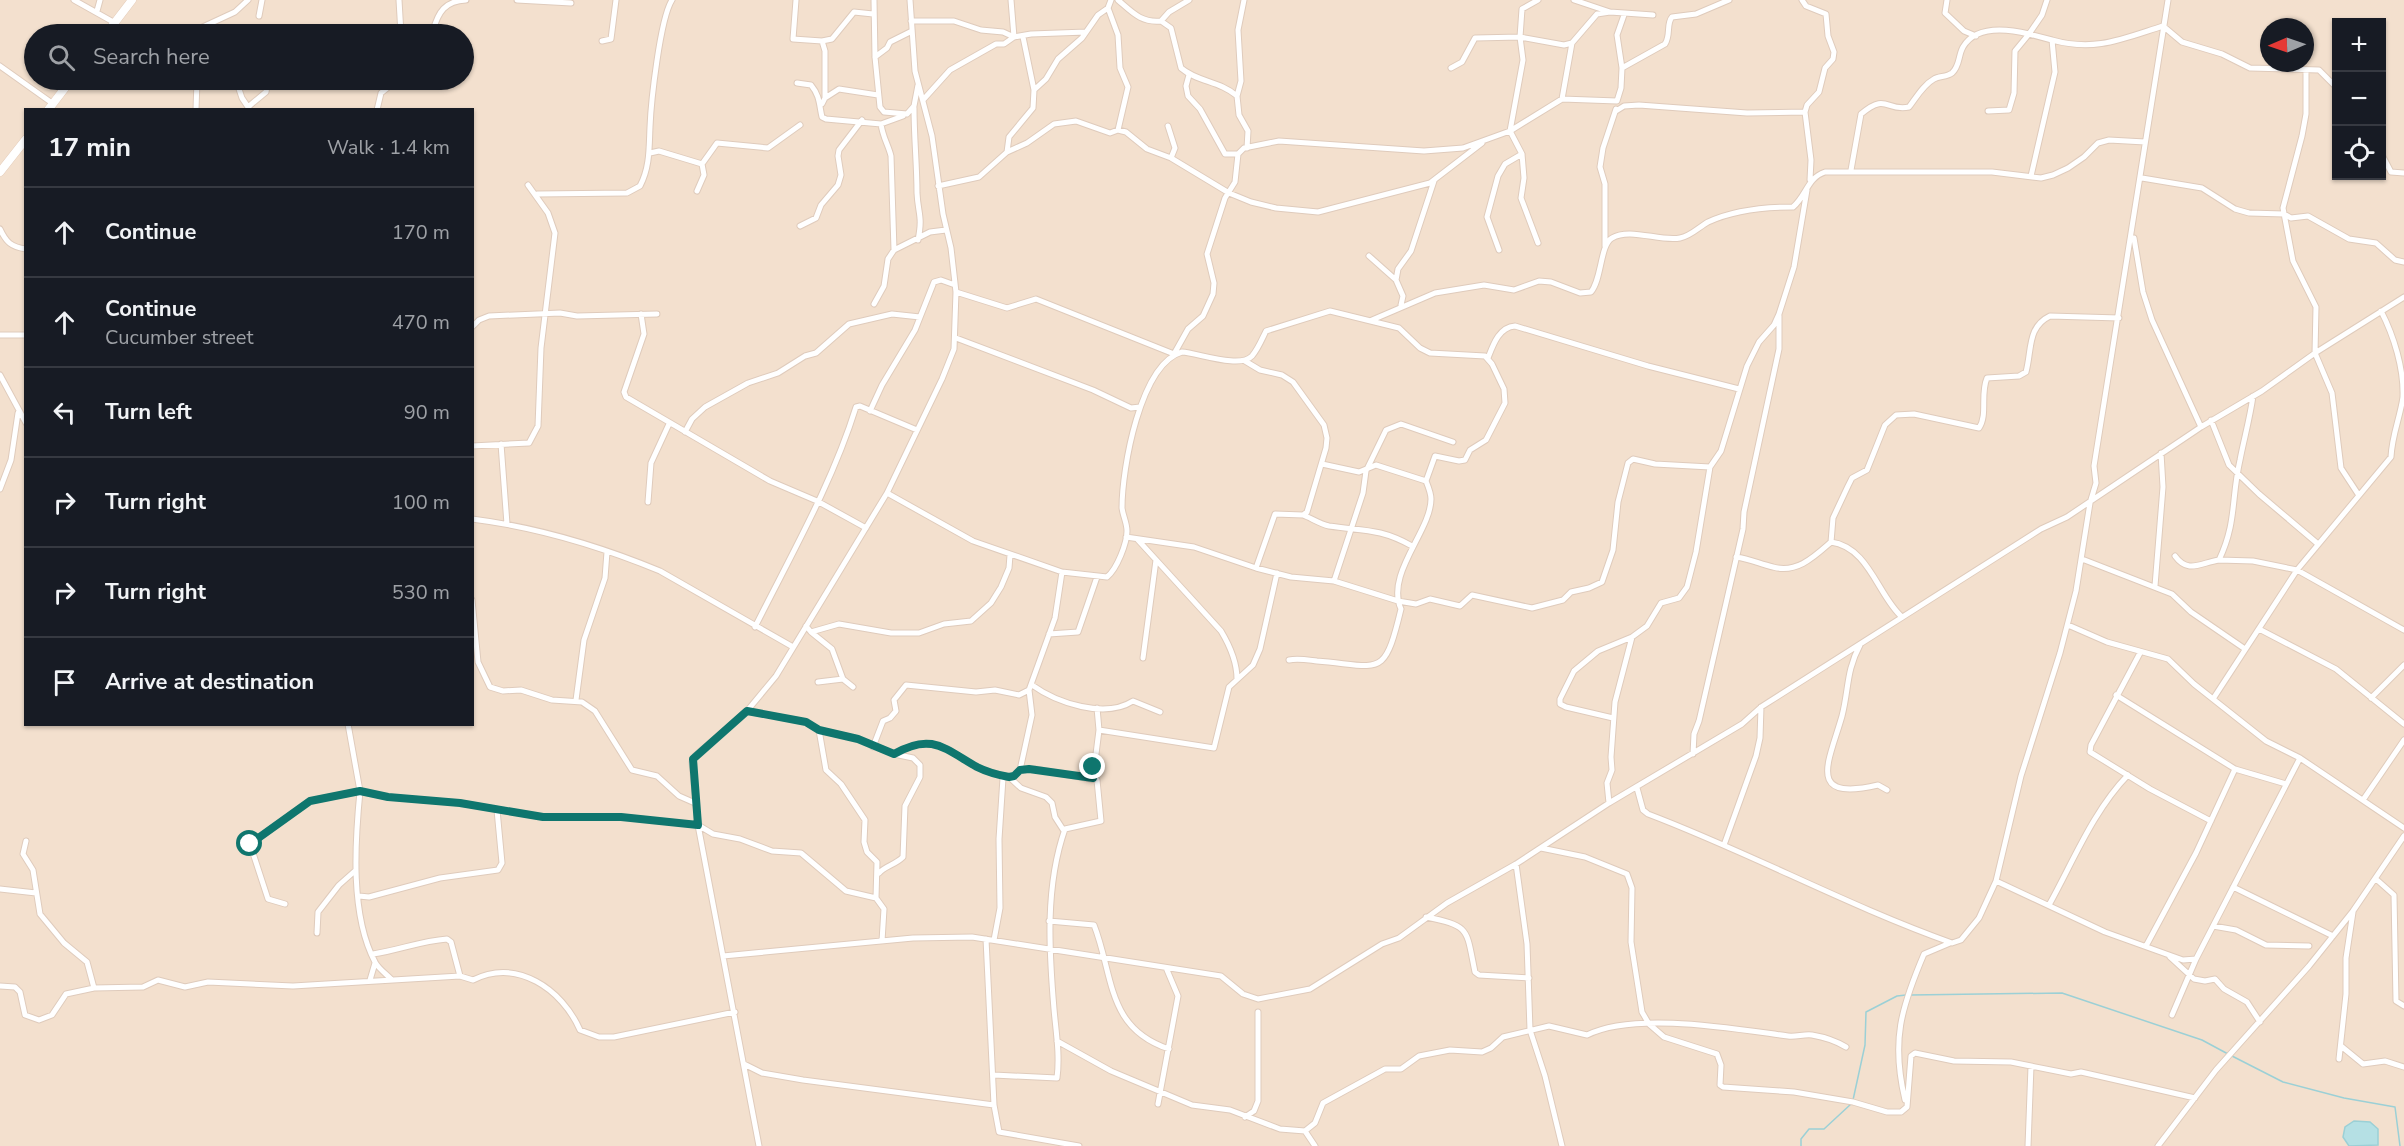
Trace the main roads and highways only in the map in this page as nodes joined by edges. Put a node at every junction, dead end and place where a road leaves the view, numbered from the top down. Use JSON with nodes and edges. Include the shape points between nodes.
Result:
{"nodes":[{"id":1,"x":132,"y":0,"type":"edge"},
{"id":2,"x":114,"y":24,"type":"edge"},
{"id":3,"x":63,"y":90,"type":"edge"},
{"id":4,"x":50,"y":106,"type":"edge"},
{"id":5,"x":24,"y":141,"type":"edge"},
{"id":6,"x":0,"y":172,"type":"edge"}],
"edges":[{"from":1,"to":2,"type":"main road"},
{"from":3,"to":4,"type":"main road"},
{"from":5,"to":6,"type":"main road"}]}
